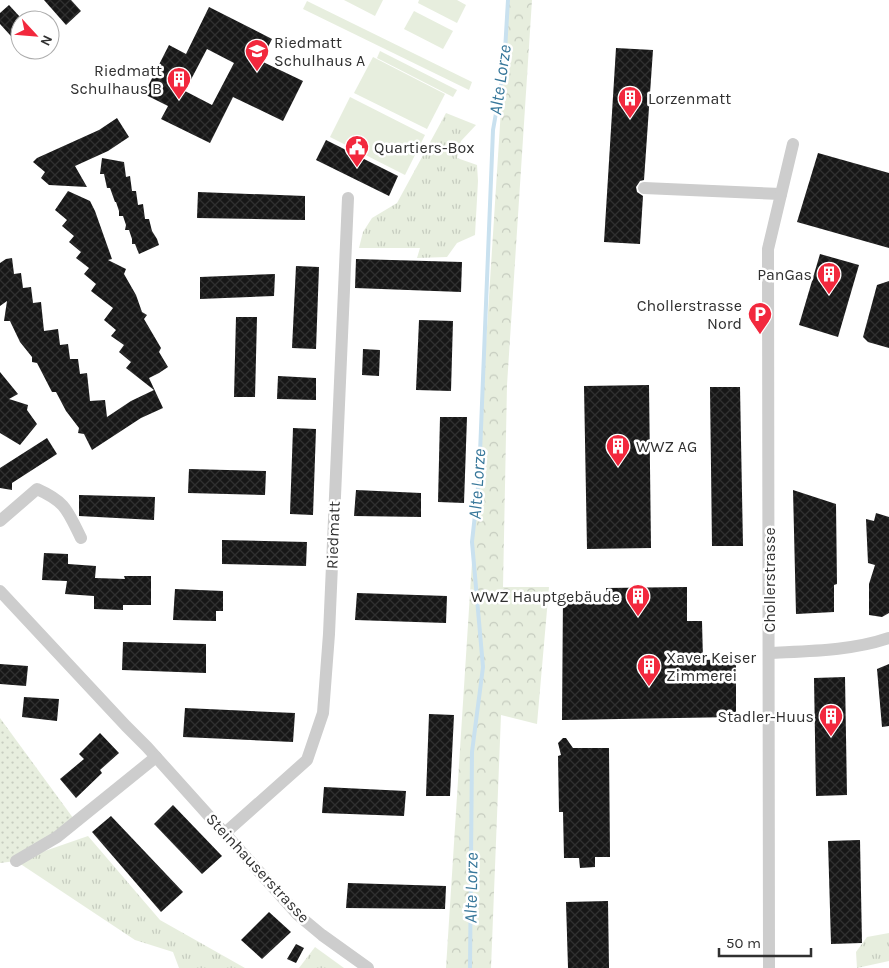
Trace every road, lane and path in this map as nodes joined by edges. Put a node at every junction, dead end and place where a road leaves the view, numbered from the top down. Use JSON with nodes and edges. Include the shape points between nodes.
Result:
{"nodes":[{"id":1,"x":793,"y":144,"type":"dead end"},
{"id":2,"x":644,"y":188,"type":"dead end"},
{"id":3,"x":781,"y":194,"type":"junction"},
{"id":4,"x":348,"y":198,"type":"dead end"},
{"id":5,"x":0,"y":521,"type":"edge"},
{"id":6,"x":81,"y":538,"type":"dead end"},
{"id":7,"x":0,"y":590,"type":"edge"},
{"id":8,"x":889,"y":638,"type":"edge"},
{"id":9,"x":769,"y":654,"type":"junction"},
{"id":10,"x":156,"y":757,"type":"junction"},
{"id":11,"x":225,"y":833,"type":"junction"},
{"id":12,"x":16,"y":861,"type":"dead end"},
{"id":13,"x":368,"y":968,"type":"edge"},
{"id":14,"x":769,"y":968,"type":"edge"}],
"edges":[{"from":1,"to":3,"type":"street","name":"Chollerstrasse"},
{"from":2,"to":3,"type":"street"},
{"from":3,"to":9,"type":"street","name":"Chollerstrasse","via":[[768,249]]},
{"from":4,"to":11,"type":"street","name":"Riedmatt","via":[[323,713],[307,760]]},
{"from":5,"to":6,"type":"street","via":[[37,489],[54,496],[65,507]]},
{"from":7,"to":10,"type":"street","name":"Steinhauserstrasse"},
{"from":8,"to":9,"type":"street","via":[[851,648]]},
{"from":9,"to":14,"type":"street","name":"Chollerstrasse"},
{"from":10,"to":11,"type":"street","name":"Steinhauserstrasse"},
{"from":10,"to":12,"type":"street","via":[[57,837]]},
{"from":11,"to":13,"type":"street","name":"Steinhauserstrasse","via":[[298,915]]}]}
